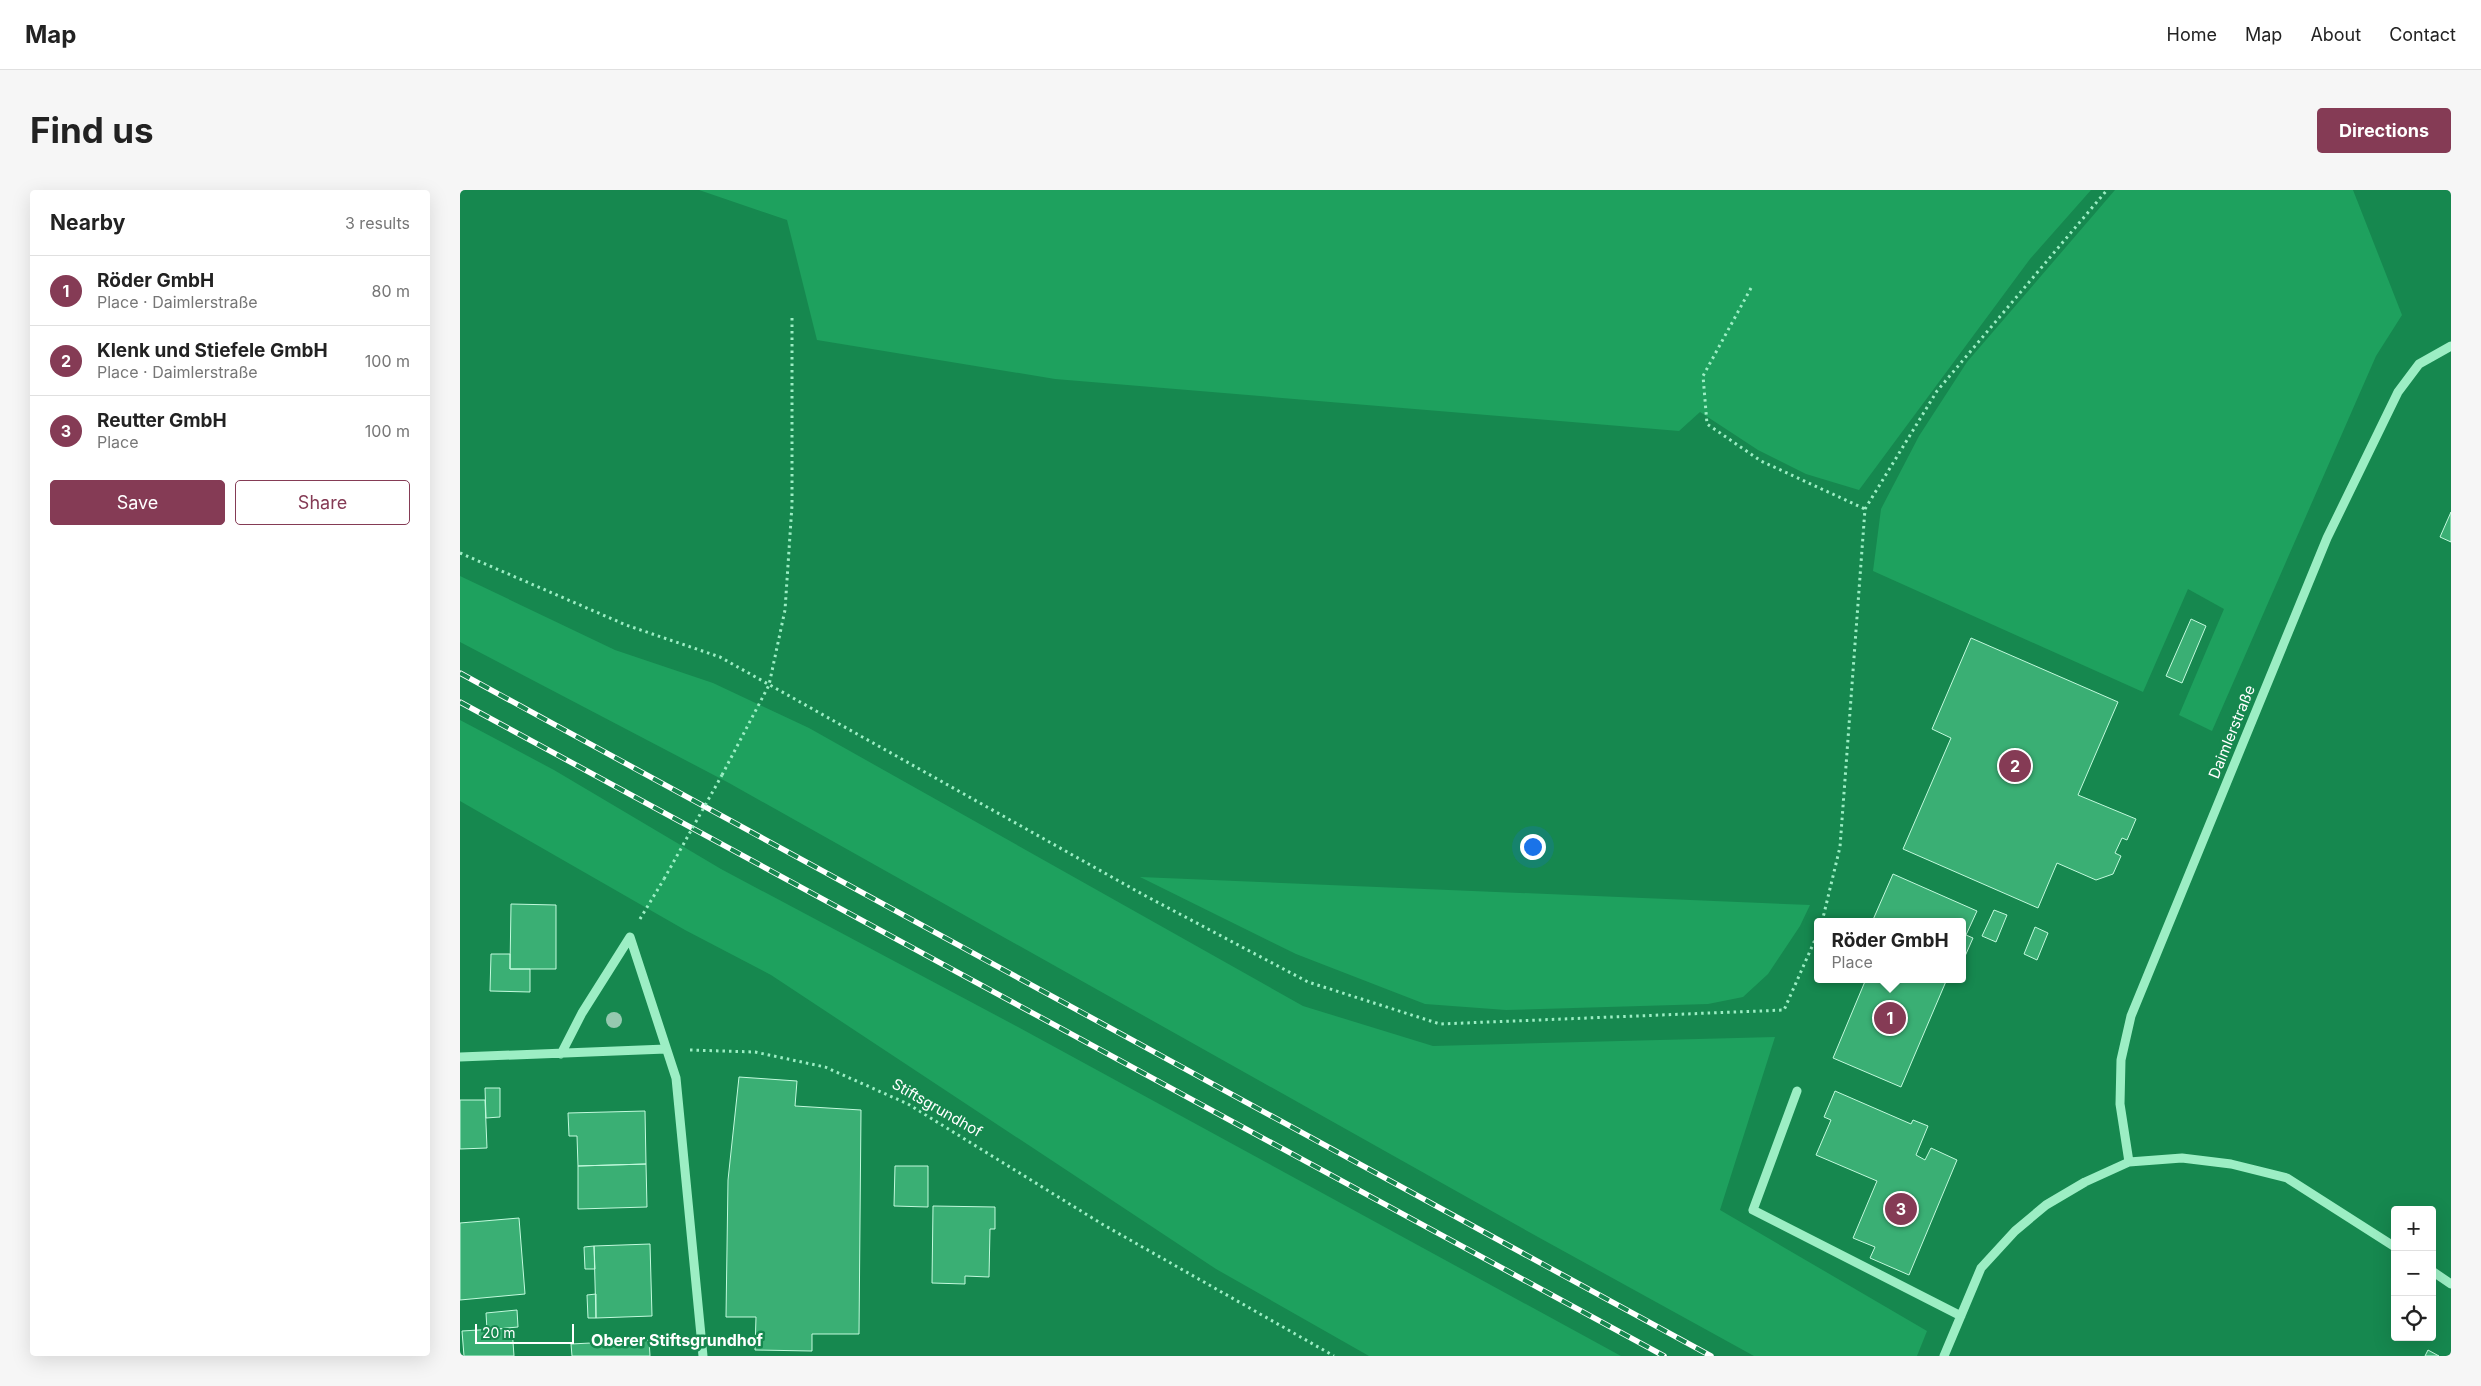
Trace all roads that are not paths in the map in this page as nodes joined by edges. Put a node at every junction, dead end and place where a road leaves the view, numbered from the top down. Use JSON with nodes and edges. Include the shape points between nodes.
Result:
{"nodes":[{"id":1,"x":2451,"y":346,"type":"edge"},
{"id":2,"x":666,"y":1048,"type":"junction"},
{"id":3,"x":561,"y":1054,"type":"junction"},
{"id":4,"x":460,"y":1057,"type":"edge"},
{"id":5,"x":1797,"y":1091,"type":"dead end"},
{"id":6,"x":2129,"y":1162,"type":"junction"},
{"id":7,"x":2391,"y":1244,"type":"edge"},
{"id":8,"x":2436,"y":1275,"type":"edge"},
{"id":9,"x":2451,"y":1284,"type":"edge"},
{"id":10,"x":1960,"y":1316,"type":"junction"},
{"id":11,"x":703,"y":1356,"type":"edge"},
{"id":12,"x":1944,"y":1356,"type":"edge"}],
"edges":[{"from":1,"to":6,"type":"street","name":"Daimlerstraße","via":[[2419,364],[2398,392],[2327,538],[2131,1016],[2121,1060],[2120,1104]]},
{"from":2,"to":3,"type":"street"},
{"from":2,"to":3,"type":"street","via":[[630,937],[582,1013]]},
{"from":2,"to":11,"type":"street","via":[[676,1078]]},
{"from":3,"to":4,"type":"street"},
{"from":5,"to":10,"type":"street","via":[[1753,1210]]},
{"from":6,"to":7,"type":"street","via":[[2182,1158],[2231,1164],[2287,1178]]},
{"from":6,"to":10,"type":"street","via":[[2046,1205],[2015,1231],[1981,1268]]},
{"from":8,"to":9,"type":"street"},
{"from":10,"to":12,"type":"street"}]}
